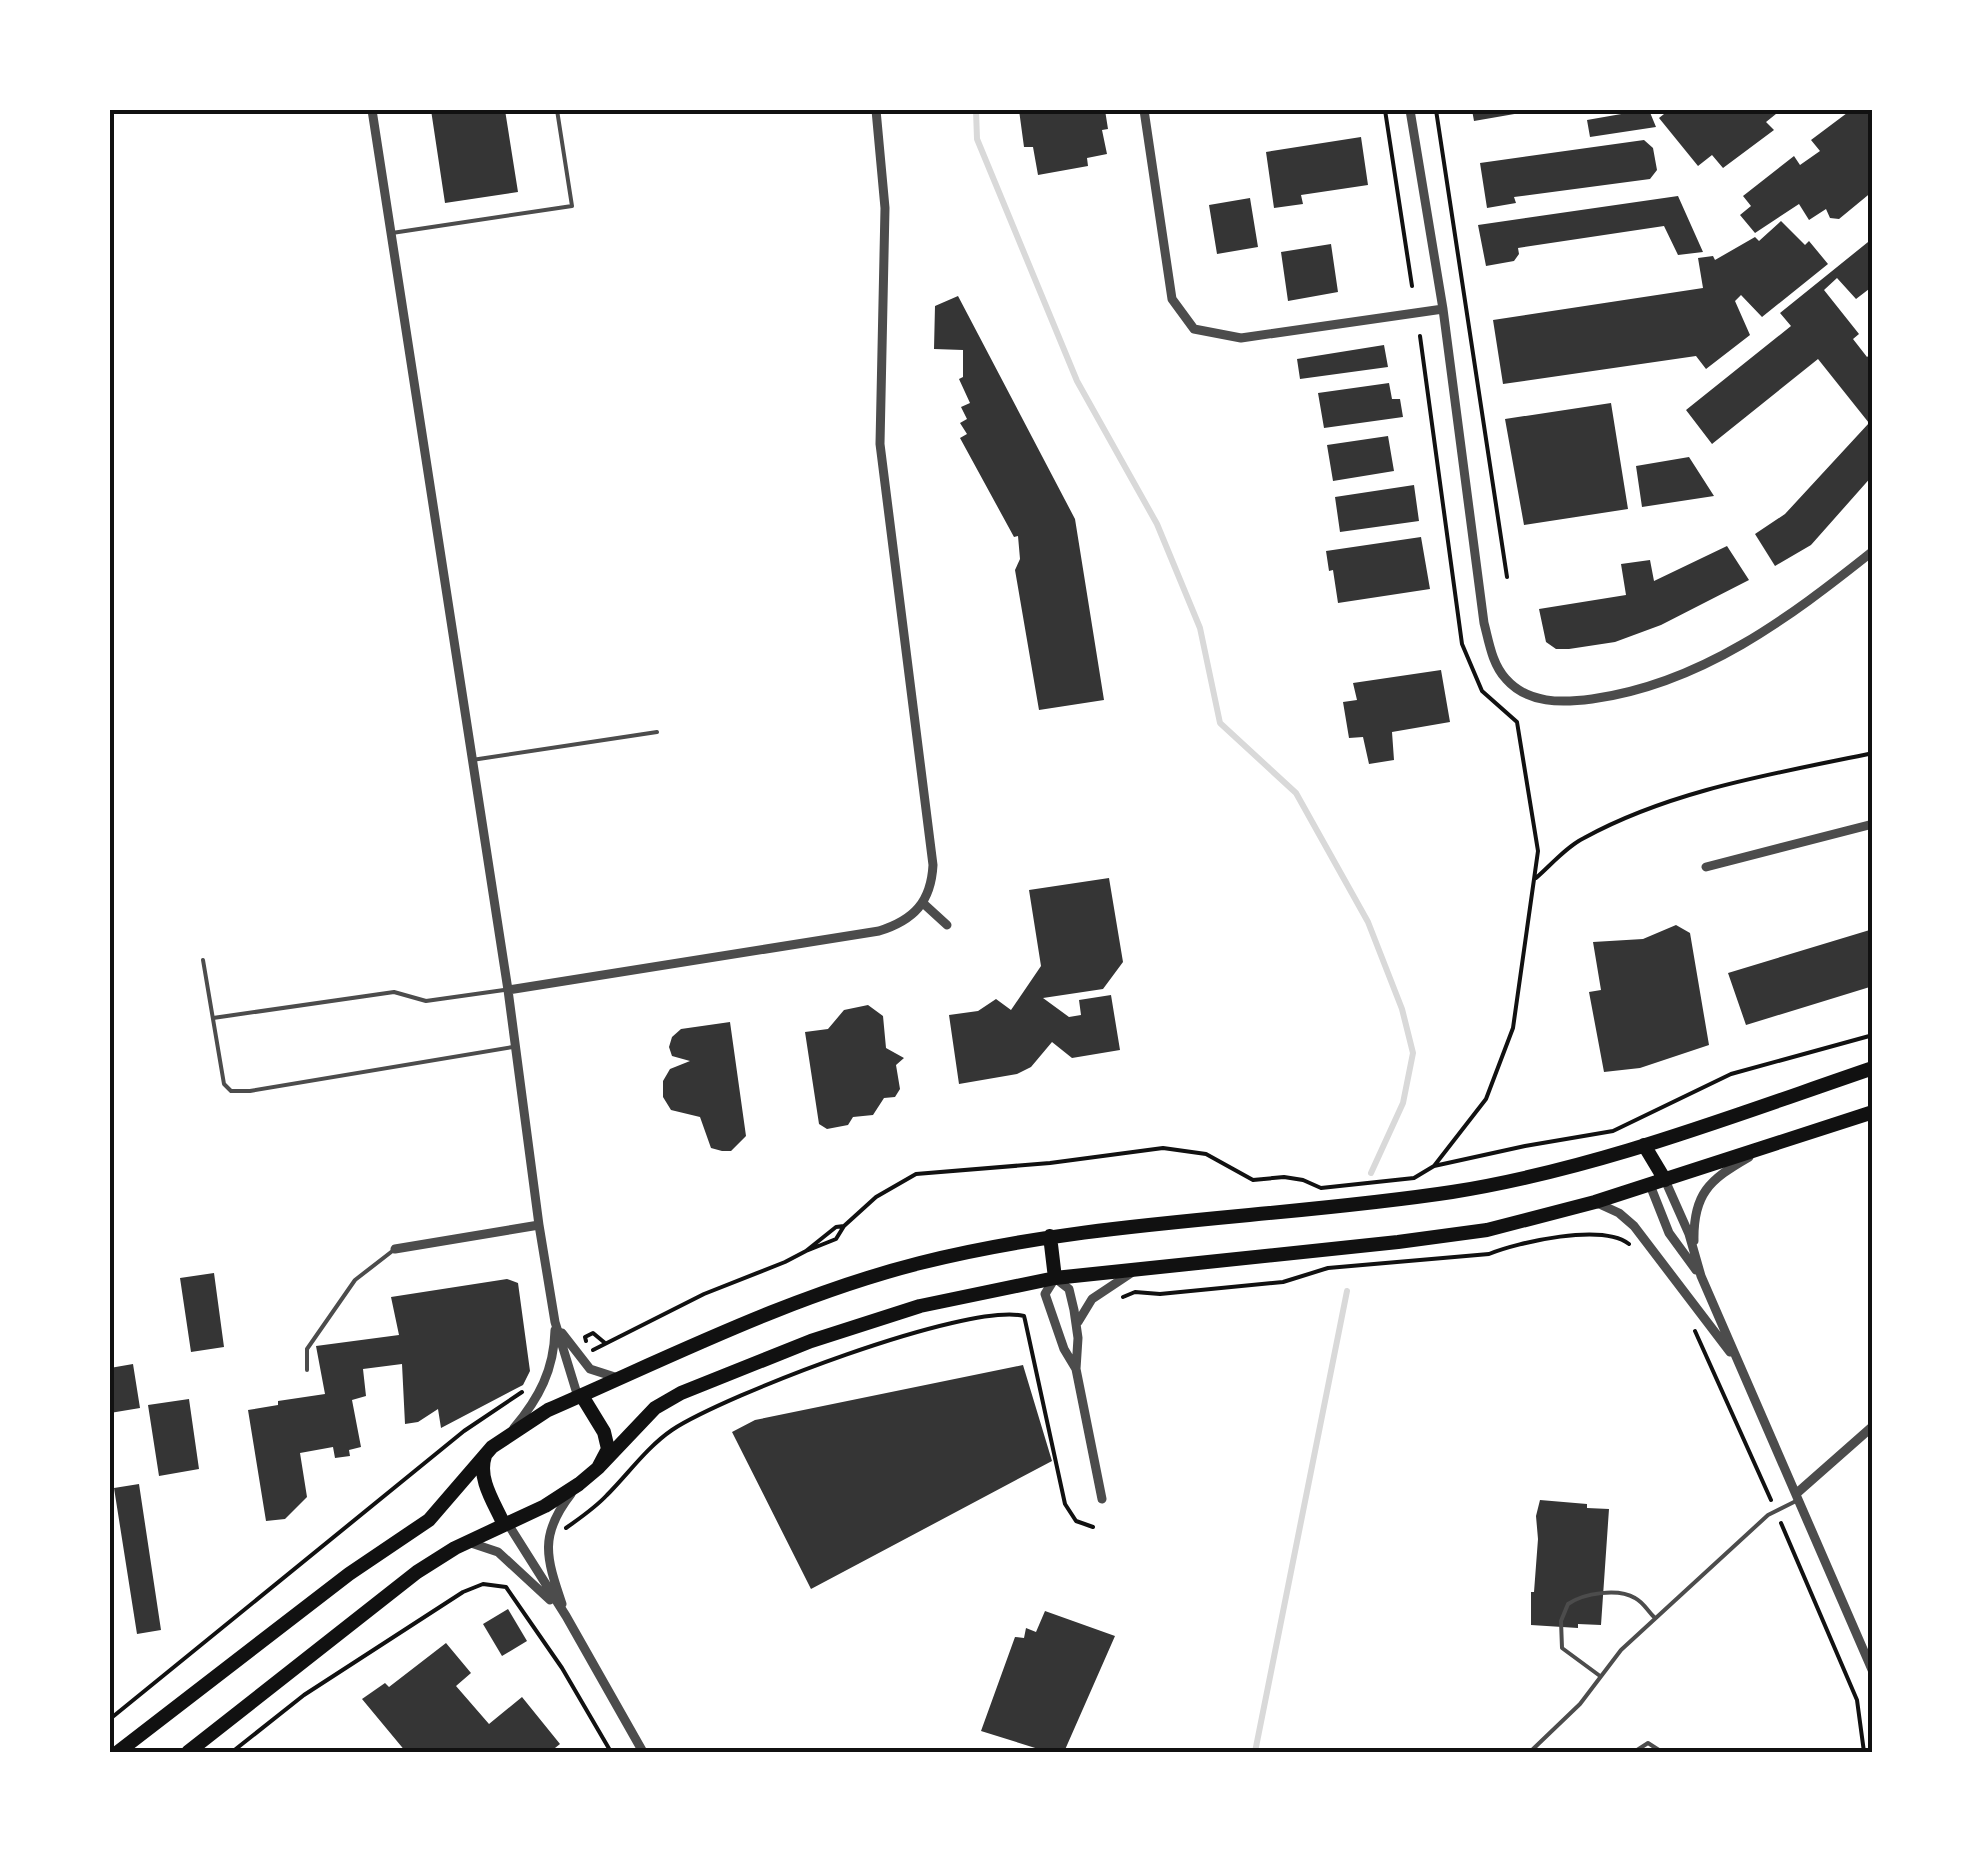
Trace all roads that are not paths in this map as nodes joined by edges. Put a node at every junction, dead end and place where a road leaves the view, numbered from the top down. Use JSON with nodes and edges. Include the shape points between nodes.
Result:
{"nodes":[{"id":1,"x":372,"y":110,"type":"edge"},
{"id":2,"x":557,"y":110,"type":"edge"},
{"id":3,"x":876,"y":110,"type":"edge"},
{"id":4,"x":1144,"y":110,"type":"edge"},
{"id":5,"x":1410,"y":110,"type":"edge"},
{"id":6,"x":392,"y":233,"type":"junction"},
{"id":7,"x":1443,"y":310,"type":"junction"},
{"id":8,"x":1873,"y":551,"type":"edge"},
{"id":9,"x":656,"y":732,"type":"dead end"},
{"id":10,"x":472,"y":760,"type":"junction"},
{"id":11,"x":1873,"y":824,"type":"edge"},
{"id":12,"x":1706,"y":867,"type":"dead end"},
{"id":13,"x":924,"y":904,"type":"junction"},
{"id":14,"x":947,"y":925,"type":"dead end"},
{"id":15,"x":204,"y":960,"type":"dead end"},
{"id":16,"x":508,"y":990,"type":"junction"},
{"id":17,"x":213,"y":1018,"type":"junction"},
{"id":18,"x":515,"y":1047,"type":"junction"},
{"id":19,"x":1873,"y":1068,"type":"edge"},
{"id":20,"x":1873,"y":1112,"type":"edge"},
{"id":21,"x":1644,"y":1145,"type":"junction"},
{"id":22,"x":1769,"y":1146,"type":"junction"},
{"id":23,"x":1657,"y":1182,"type":"junction"},
{"id":24,"x":1596,"y":1202,"type":"junction"},
{"id":25,"x":539,"y":1226,"type":"junction"},
{"id":26,"x":1050,"y":1236,"type":"junction"},
{"id":27,"x":395,"y":1248,"type":"joint"},
{"id":28,"x":1696,"y":1259,"type":"junction"},
{"id":29,"x":1143,"y":1268,"type":"junction"},
{"id":30,"x":1701,"y":1276,"type":"junction"},
{"id":31,"x":1056,"y":1278,"type":"junction"},
{"id":32,"x":555,"y":1322,"type":"junction"},
{"id":33,"x":1076,"y":1326,"type":"junction"},
{"id":34,"x":1740,"y":1366,"type":"junction"},
{"id":35,"x":1076,"y":1368,"type":"junction"},
{"id":36,"x":308,"y":1370,"type":"dead end"},
{"id":37,"x":622,"y":1379,"type":"junction"},
{"id":38,"x":580,"y":1397,"type":"junction"},
{"id":39,"x":1873,"y":1426,"type":"edge"},
{"id":40,"x":509,"y":1434,"type":"junction"},
{"id":41,"x":487,"y":1452,"type":"junction"},
{"id":42,"x":598,"y":1468,"type":"junction"},
{"id":43,"x":579,"y":1484,"type":"junction"},
{"id":44,"x":1798,"y":1496,"type":"junction"},
{"id":45,"x":1102,"y":1499,"type":"dead end"},
{"id":46,"x":506,"y":1525,"type":"junction"},
{"id":47,"x":462,"y":1544,"type":"junction"},
{"id":48,"x":566,"y":1616,"type":"junction"},
{"id":49,"x":1655,"y":1618,"type":"junction"},
{"id":50,"x":1873,"y":1672,"type":"edge"},
{"id":51,"x":1600,"y":1676,"type":"junction"},
{"id":52,"x":1532,"y":1750,"type":"edge"},
{"id":53,"x":118,"y":1752,"type":"edge"},
{"id":54,"x":188,"y":1752,"type":"edge"},
{"id":55,"x":643,"y":1752,"type":"edge"},
{"id":56,"x":1634,"y":1752,"type":"edge"},
{"id":57,"x":1662,"y":1752,"type":"edge"}],
"edges":[{"from":1,"to":6,"type":"street"},
{"from":2,"to":6,"type":"lane","via":[[572,206]]},
{"from":3,"to":13,"type":"street","via":[[885,208],[880,444],[933,865]]},
{"from":4,"to":7,"type":"street","via":[[1172,299],[1194,329],[1240,338]]},
{"from":5,"to":7,"type":"street"},
{"from":6,"to":10,"type":"street"},
{"from":7,"to":8,"type":"street","via":[[1484,622],[1494,660],[1523,694],[1562,703],[1627,694],[1692,673]]},
{"from":9,"to":10,"type":"lane"},
{"from":10,"to":16,"type":"street"},
{"from":11,"to":12,"type":"street"},
{"from":13,"to":14,"type":"street"},
{"from":13,"to":16,"type":"street","via":[[878,931]]},
{"from":15,"to":17,"type":"lane"},
{"from":16,"to":17,"type":"lane","via":[[426,1001],[394,992]]},
{"from":16,"to":18,"type":"street"},
{"from":17,"to":18,"type":"lane","via":[[224,1084],[231,1090]]},
{"from":18,"to":25,"type":"street"},
{"from":19,"to":21,"type":"main road"},
{"from":20,"to":22,"type":"main road"},
{"from":21,"to":23,"type":"main road"},
{"from":21,"to":26,"type":"main road","via":[[1454,1192]]},
{"from":22,"to":23,"type":"main road"},
{"from":22,"to":28,"type":"street","via":[[1701,1195],[1694,1218]]},
{"from":23,"to":24,"type":"main road"},
{"from":23,"to":28,"type":"street","via":[[1676,1200]]},
{"from":23,"to":30,"type":"street","via":[[1669,1233]]},
{"from":24,"to":29,"type":"main road","via":[[1487,1230]]},
{"from":24,"to":34,"type":"street","via":[[1634,1226]]},
{"from":25,"to":27,"type":"street"},
{"from":25,"to":32,"type":"street"},
{"from":26,"to":31,"type":"main road"},
{"from":26,"to":37,"type":"main road","via":[[843,1285]]},
{"from":27,"to":36,"type":"lane","via":[[355,1280],[307,1350]]},
{"from":28,"to":30,"type":"street"},
{"from":29,"to":31,"type":"main road"},
{"from":29,"to":33,"type":"street","via":[[1103,1289]]},
{"from":30,"to":34,"type":"street"},
{"from":31,"to":33,"type":"street","via":[[1069,1288]]},
{"from":31,"to":35,"type":"street","via":[[1045,1294]]},
{"from":31,"to":42,"type":"main road","via":[[888,1315],[681,1393],[656,1408]]},
{"from":32,"to":37,"type":"street","via":[[590,1368]]},
{"from":32,"to":38,"type":"street"},
{"from":32,"to":40,"type":"street","via":[[544,1386]]},
{"from":33,"to":35,"type":"street"},
{"from":34,"to":44,"type":"street"},
{"from":35,"to":45,"type":"street"},
{"from":37,"to":38,"type":"main road"},
{"from":38,"to":40,"type":"main road"},
{"from":38,"to":42,"type":"main road","via":[[604,1432],[608,1449]]},
{"from":39,"to":44,"type":"street"},
{"from":40,"to":41,"type":"main road"},
{"from":41,"to":46,"type":"main road","via":[[482,1470]]},
{"from":41,"to":53,"type":"main road","via":[[429,1520]]},
{"from":42,"to":43,"type":"main road"},
{"from":43,"to":46,"type":"main road"},
{"from":43,"to":48,"type":"street","via":[[555,1516],[547,1543]]},
{"from":44,"to":49,"type":"lane"},
{"from":44,"to":50,"type":"street"},
{"from":46,"to":47,"type":"main road"},
{"from":46,"to":48,"type":"street"},
{"from":47,"to":48,"type":"street","via":[[498,1552]]},
{"from":47,"to":54,"type":"main road"},
{"from":48,"to":55,"type":"street"},
{"from":49,"to":51,"type":"lane"},
{"from":49,"to":51,"type":"lane","via":[[1624,1595],[1568,1604],[1562,1648]]},
{"from":51,"to":52,"type":"lane"},
{"from":56,"to":57,"type":"lane","via":[[1648,1743]]}]}
